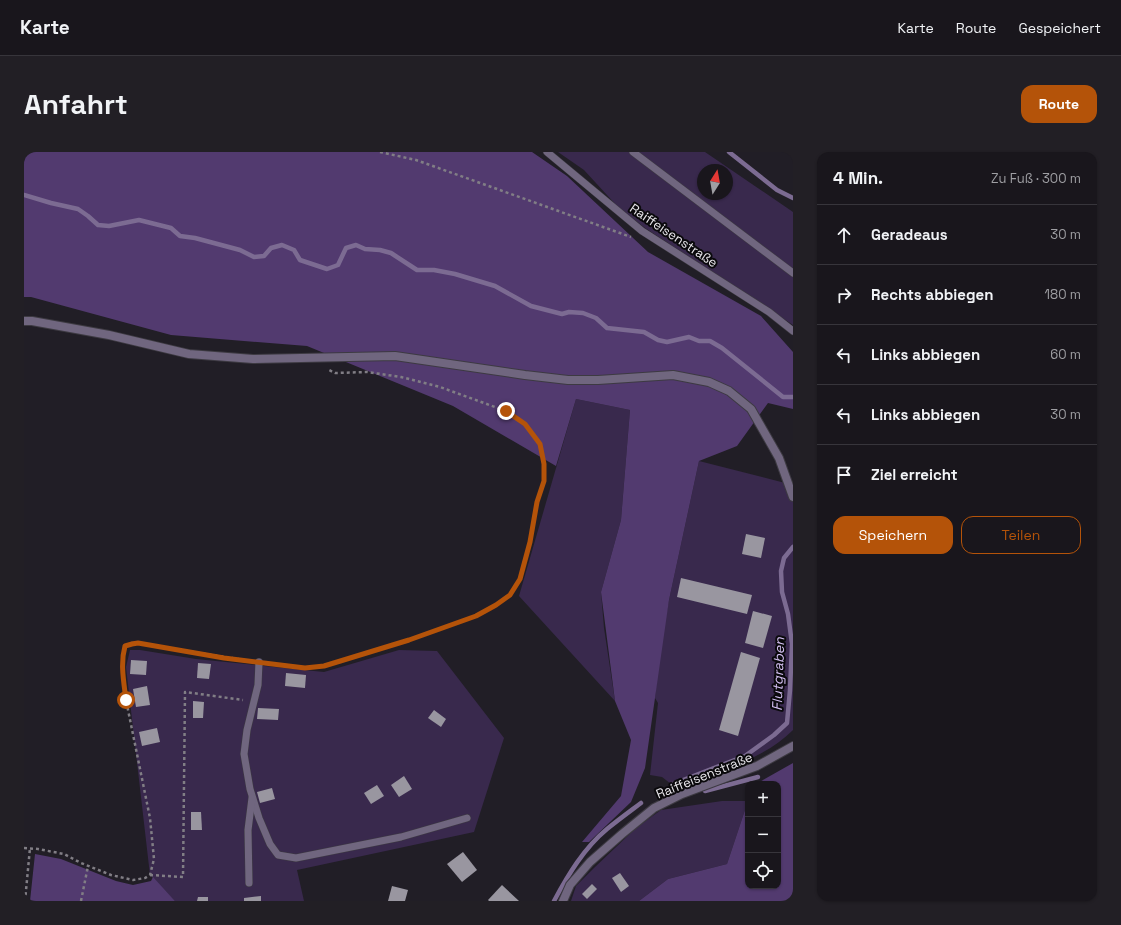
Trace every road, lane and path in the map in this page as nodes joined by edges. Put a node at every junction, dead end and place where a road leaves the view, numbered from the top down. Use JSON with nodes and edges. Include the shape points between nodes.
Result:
{"nodes":[{"id":1,"x":380,"y":152,"type":"edge"},
{"id":2,"x":547,"y":152,"type":"edge"},
{"id":3,"x":633,"y":152,"type":"edge"},
{"id":4,"x":632,"y":238,"type":"dead end"},
{"id":5,"x":793,"y":273,"type":"edge"},
{"id":6,"x":24,"y":321,"type":"edge"},
{"id":7,"x":793,"y":331,"type":"edge"},
{"id":8,"x":314,"y":358,"type":"junction"},
{"id":9,"x":793,"y":497,"type":"edge"},
{"id":10,"x":259,"y":662,"type":"junction"},
{"id":11,"x":254,"y":701,"type":"junction"},
{"id":12,"x":793,"y":746,"type":"edge"},
{"id":13,"x":252,"y":796,"type":"junction"},
{"id":14,"x":467,"y":818,"type":"dead end"},
{"id":15,"x":24,"y":848,"type":"edge"},
{"id":16,"x":30,"y":848,"type":"junction"},
{"id":17,"x":88,"y":866,"type":"junction"},
{"id":18,"x":150,"y":875,"type":"junction"},
{"id":19,"x":249,"y":883,"type":"dead end"},
{"id":20,"x":25,"y":901,"type":"edge"},
{"id":21,"x":81,"y":901,"type":"edge"},
{"id":22,"x":563,"y":901,"type":"edge"}],
"edges":[{"from":1,"to":4,"type":"path","via":[[416,160]]},
{"from":2,"to":7,"type":"lane","name":"Raiffeisenstraße","via":[[642,231],[769,312]]},
{"from":3,"to":5,"type":"lane"},
{"from":6,"to":8,"type":"street","via":[[109,335],[189,354],[253,359]]},
{"from":8,"to":9,"type":"street","via":[[395,356],[568,380],[673,375],[709,382],[729,391],[751,408],[778,458]]},
{"from":8,"to":10,"type":"path","via":[[335,373],[367,372],[401,378],[440,387],[506,411],[525,424],[540,444],[544,481],[520,579],[510,595],[496,605],[476,616],[409,640],[324,666],[305,668]]},
{"from":10,"to":11,"type":"lane"},
{"from":10,"to":18,"type":"path","via":[[138,643],[125,646],[122,666],[126,700],[150,818],[154,859]]},
{"from":11,"to":13,"type":"lane","via":[[244,754]]},
{"from":11,"to":18,"type":"path","via":[[184,692],[183,877]]},
{"from":12,"to":22,"type":"street","name":"Raiffeisenstraße","via":[[757,766],[682,794],[654,808],[590,862],[570,885]]},
{"from":13,"to":14,"type":"lane","via":[[270,844],[278,855],[296,858],[401,837]]},
{"from":13,"to":19,"type":"lane","via":[[248,830]]},
{"from":15,"to":16,"type":"path"},
{"from":16,"to":17,"type":"path","via":[[64,854]]},
{"from":16,"to":20,"type":"path"},
{"from":17,"to":18,"type":"path","via":[[133,880]]},
{"from":17,"to":21,"type":"path"}]}
